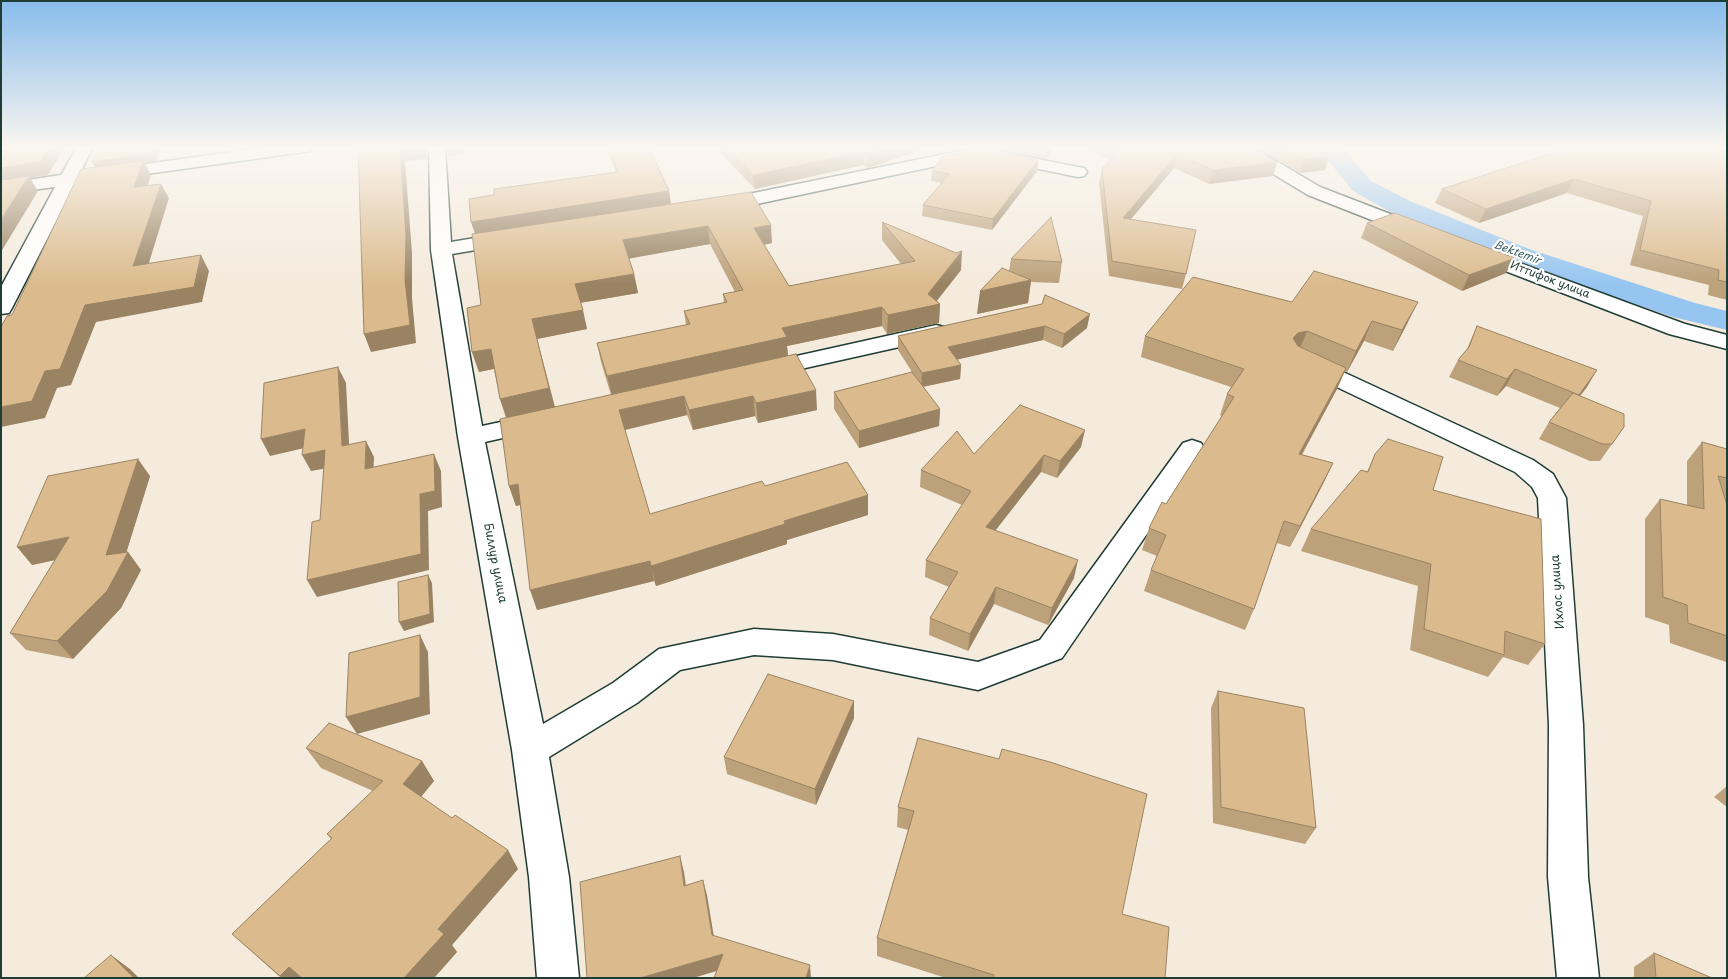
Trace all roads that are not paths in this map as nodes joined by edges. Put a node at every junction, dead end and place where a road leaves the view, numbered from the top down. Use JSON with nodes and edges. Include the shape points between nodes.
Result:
{"nodes":[{"id":1,"x":60,"y":193,"type":"edge"},
{"id":2,"x":439,"y":193,"type":"edge"},
{"id":3,"x":784,"y":193,"type":"edge"},
{"id":4,"x":1318,"y":193,"type":"edge"},
{"id":5,"x":700,"y":208,"type":"edge"},
{"id":6,"x":527,"y":236,"type":"edge"},
{"id":7,"x":441,"y":250,"type":"junction"},
{"id":8,"x":1,"y":308,"type":"edge"},
{"id":9,"x":953,"y":328,"type":"edge"},
{"id":10,"x":1727,"y":342,"type":"edge"},
{"id":11,"x":1299,"y":360,"type":"edge"},
{"id":12,"x":741,"y":376,"type":"edge"},
{"id":13,"x":558,"y":417,"type":"edge"},
{"id":14,"x":471,"y":436,"type":"junction"},
{"id":15,"x":1192,"y":449,"type":"dead end"},
{"id":16,"x":530,"y":750,"type":"junction"},
{"id":17,"x":558,"y":978,"type":"edge"},
{"id":18,"x":1578,"y":978,"type":"edge"}],
"edges":[{"from":1,"to":8,"type":"street"},
{"from":2,"to":7,"type":"street","name":"Биллур улица"},
{"from":3,"to":5,"type":"street"},
{"from":4,"to":10,"type":"street","name":"Иттифок улица","via":[[1677,329]]},
{"from":6,"to":7,"type":"street"},
{"from":7,"to":14,"type":"street","name":"Биллур улица"},
{"from":9,"to":12,"type":"street"},
{"from":11,"to":18,"type":"street","name":"Ихлос улица","via":[[1524,466],[1543,481],[1552,498],[1566,725],[1568,877]]},
{"from":13,"to":14,"type":"street"},
{"from":14,"to":16,"type":"street","name":"Биллур улица"},
{"from":15,"to":16,"type":"street","via":[[1051,649],[978,676],[832,647],[754,642],[671,658],[625,693]]},
{"from":16,"to":17,"type":"street","name":"Биллур улица","via":[[549,877]]}]}
